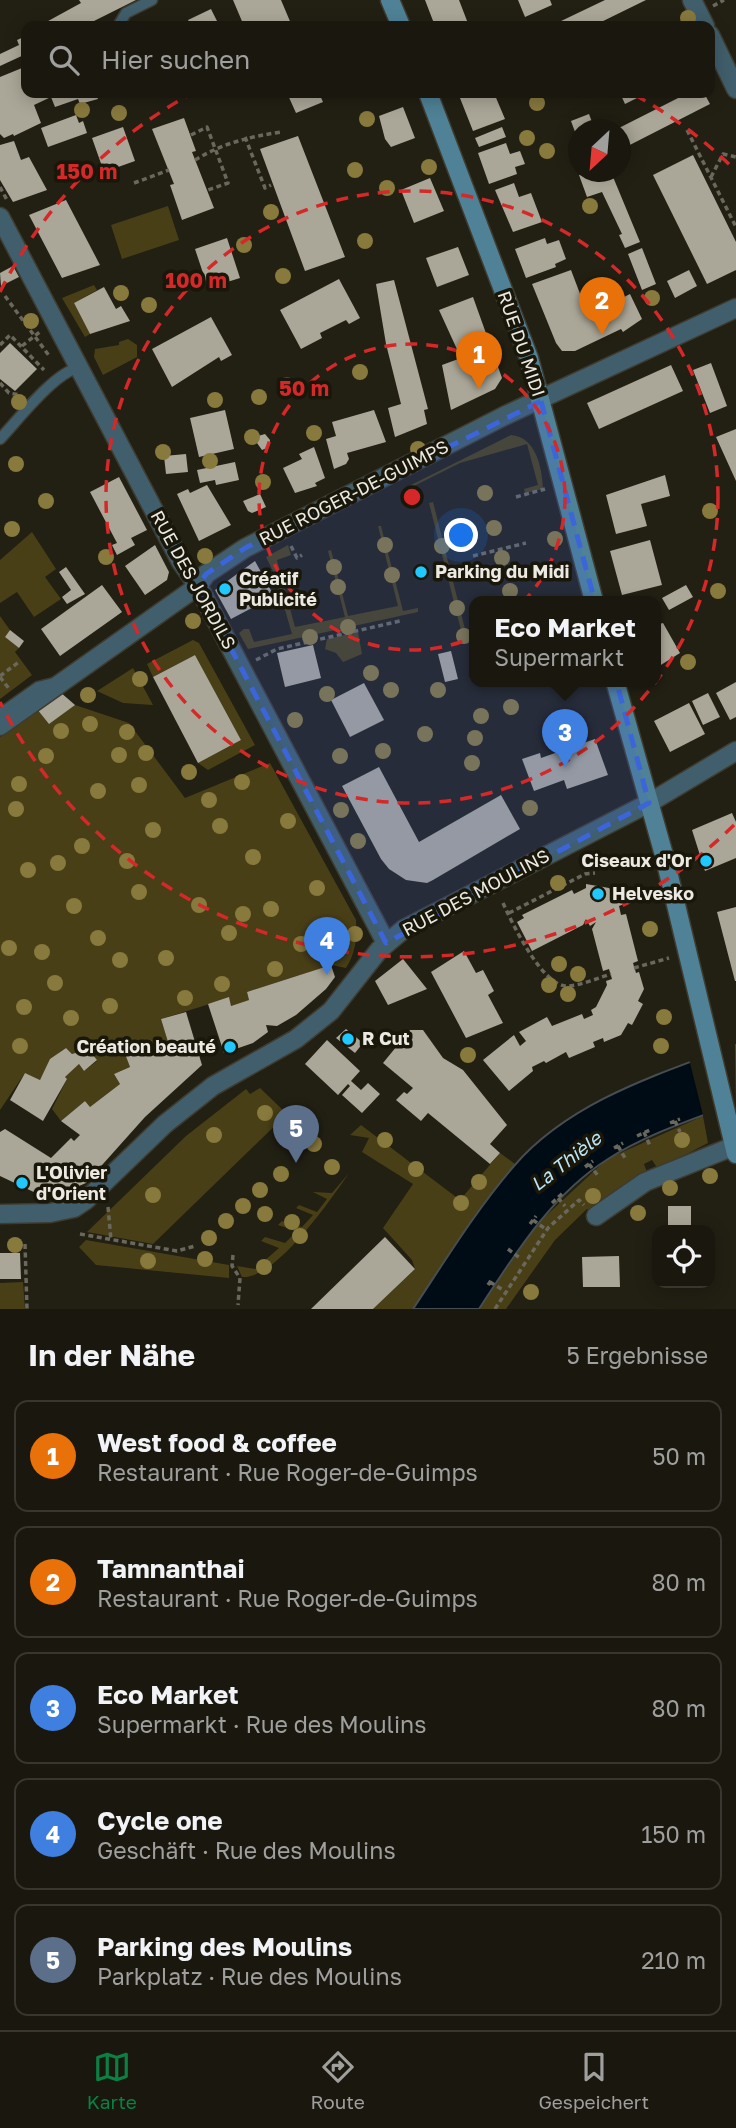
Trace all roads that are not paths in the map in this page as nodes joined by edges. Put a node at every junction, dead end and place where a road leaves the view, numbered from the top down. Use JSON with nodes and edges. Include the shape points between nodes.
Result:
{"nodes":[{"id":1,"x":152,"y":0,"type":"edge"},
{"id":2,"x":390,"y":0,"type":"edge"},
{"id":3,"x":692,"y":0,"type":"edge"},
{"id":4,"x":121,"y":21,"type":"edge"},
{"id":5,"x":399,"y":21,"type":"edge"},
{"id":6,"x":702,"y":21,"type":"edge"},
{"id":7,"x":715,"y":45,"type":"edge"},
{"id":8,"x":736,"y":89,"type":"edge"},
{"id":9,"x":430,"y":98,"type":"edge"},
{"id":10,"x":0,"y":216,"type":"edge"},
{"id":11,"x":736,"y":308,"type":"edge"},
{"id":12,"x":71,"y":372,"type":"junction"},
{"id":13,"x":541,"y":401,"type":"junction"},
{"id":14,"x":0,"y":439,"type":"edge"},
{"id":15,"x":198,"y":586,"type":"junction"},
{"id":16,"x":593,"y":596,"type":"edge"},
{"id":17,"x":65,"y":681,"type":"junction"},
{"id":18,"x":617,"y":687,"type":"edge"},
{"id":19,"x":0,"y":714,"type":"edge"},
{"id":20,"x":0,"y":726,"type":"edge"},
{"id":21,"x":736,"y":751,"type":"edge"},
{"id":22,"x":649,"y":803,"type":"junction"},
{"id":23,"x":386,"y":943,"type":"junction"},
{"id":24,"x":733,"y":1144,"type":"edge"},
{"id":25,"x":0,"y":1214,"type":"edge"},
{"id":26,"x":596,"y":1216,"type":"road end"}],
"edges":[{"from":1,"to":4,"type":"lane","via":[[126,13]]},
{"from":2,"to":5,"type":"main road"},
{"from":3,"to":6,"type":"street"},
{"from":7,"to":8,"type":"street"},
{"from":9,"to":13,"type":"main road","name":"RUE DU MIDI","via":[[529,358]]},
{"from":10,"to":12,"type":"street","name":"RUE DES JORDILS"},
{"from":11,"to":13,"type":"street","name":"RUE ROGER-DE-GUIMPS"},
{"from":12,"to":14,"type":"lane"},
{"from":12,"to":15,"type":"street","name":"RUE DES JORDILS"},
{"from":13,"to":15,"type":"street","name":"RUE ROGER-DE-GUIMPS","via":[[245,548],[206,574]]},
{"from":13,"to":16,"type":"main road","name":"RUE DU MIDI"},
{"from":15,"to":17,"type":"street","name":"RUE ROGER-DE-GUIMPS"},
{"from":15,"to":23,"type":"street","name":"RUE DES JORDILS"},
{"from":17,"to":19,"type":"lane","via":[[38,687]]},
{"from":17,"to":20,"type":"street","name":"RUE ROGER-DE-GUIMPS"},
{"from":18,"to":22,"type":"main road"},
{"from":21,"to":22,"type":"street","name":"RUE DES MOULINS"},
{"from":22,"to":23,"type":"street","name":"RUE DES MOULINS","via":[[428,916]]},
{"from":22,"to":24,"type":"main road"},
{"from":23,"to":25,"type":"street","name":"RUE DES MOULINS","via":[[331,1011],[296,1039],[213,1086],[165,1124],[86,1200],[50,1213]]},
{"from":24,"to":26,"type":"street","via":[[645,1182]]}]}
